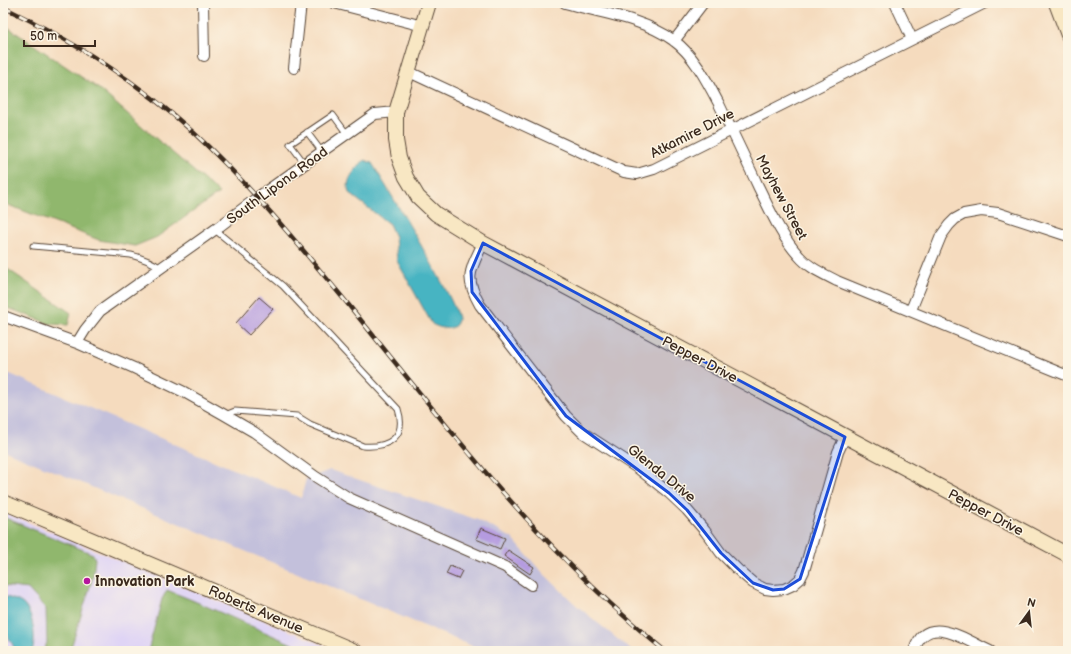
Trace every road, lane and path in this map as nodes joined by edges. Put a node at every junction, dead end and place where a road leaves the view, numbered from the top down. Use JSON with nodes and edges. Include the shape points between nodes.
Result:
{"nodes":[{"id":1,"x":203,"y":3,"type":"edge"},
{"id":2,"x":301,"y":3,"type":"edge"},
{"id":3,"x":334,"y":3,"type":"edge"},
{"id":4,"x":429,"y":3,"type":"edge"},
{"id":5,"x":703,"y":3,"type":"edge"},
{"id":6,"x":895,"y":3,"type":"edge"},
{"id":7,"x":985,"y":3,"type":"edge"},
{"id":8,"x":1056,"y":3,"type":"edge"},
{"id":9,"x":570,"y":4,"type":"edge"},
{"id":10,"x":423,"y":26,"type":"junction"},
{"id":11,"x":1068,"y":35,"type":"edge"},
{"id":12,"x":912,"y":39,"type":"junction"},
{"id":13,"x":674,"y":40,"type":"junction"},
{"id":14,"x":204,"y":56,"type":"dead end"},
{"id":15,"x":294,"y":68,"type":"dead end"},
{"id":16,"x":407,"y":71,"type":"junction"},
{"id":17,"x":396,"y":112,"type":"junction"},
{"id":18,"x":731,"y":129,"type":"junction"},
{"id":19,"x":307,"y":132,"type":"junction"},
{"id":20,"x":347,"y":134,"type":"junction"},
{"id":21,"x":322,"y":152,"type":"junction"},
{"id":22,"x":306,"y":164,"type":"junction"},
{"id":23,"x":215,"y":230,"type":"junction"},
{"id":24,"x":1068,"y":236,"type":"edge"},
{"id":25,"x":483,"y":243,"type":"junction"},
{"id":26,"x":33,"y":246,"type":"dead end"},
{"id":27,"x":161,"y":268,"type":"junction"},
{"id":28,"x":911,"y":310,"type":"junction"},
{"id":29,"x":3,"y":316,"type":"edge"},
{"id":30,"x":77,"y":343,"type":"junction"},
{"id":31,"x":1068,"y":376,"type":"edge"},
{"id":32,"x":225,"y":415,"type":"junction"},
{"id":33,"x":846,"y":437,"type":"junction"},
{"id":34,"x":3,"y":502,"type":"edge"},
{"id":35,"x":1068,"y":555,"type":"edge"},
{"id":36,"x":531,"y":584,"type":"dead end"},
{"id":37,"x":355,"y":651,"type":"edge"},
{"id":38,"x":914,"y":651,"type":"edge"},
{"id":39,"x":990,"y":651,"type":"edge"}],
"edges":[{"from":1,"to":14,"type":"street"},
{"from":2,"to":15,"type":"street"},
{"from":3,"to":10,"type":"street"},
{"from":4,"to":10,"type":"street"},
{"from":5,"to":13,"type":"street"},
{"from":6,"to":12,"type":"street"},
{"from":7,"to":12,"type":"street","name":"Atkamire Drive"},
{"from":8,"to":11,"type":"street"},
{"from":9,"to":13,"type":"street","name":"Mayhew Street","via":[[648,26]]},
{"from":10,"to":16,"type":"street"},
{"from":12,"to":18,"type":"street","name":"Atkamire Drive"},
{"from":13,"to":18,"type":"street","name":"Mayhew Street","via":[[690,55],[701,72]]},
{"from":16,"to":17,"type":"street"},
{"from":16,"to":18,"type":"street","name":"Atkamire Drive","via":[[631,174],[654,169]]},
{"from":17,"to":20,"type":"street","name":"South Lipona Road","via":[[375,114]]},
{"from":17,"to":25,"type":"street","name":"Pepper Drive","via":[[399,158],[406,177],[418,197],[436,214]]},
{"from":18,"to":28,"type":"street","name":"Mayhew Street","via":[[771,212],[786,239],[800,257],[819,272]]},
{"from":19,"to":20,"type":"lane","via":[[332,115]]},
{"from":19,"to":21,"type":"lane"},
{"from":19,"to":22,"type":"lane","via":[[290,144]]},
{"from":20,"to":21,"type":"street","name":"South Lipona Road"},
{"from":21,"to":22,"type":"street","name":"South Lipona Road"},
{"from":22,"to":23,"type":"street","name":"South Lipona Road","via":[[258,196]]},
{"from":23,"to":27,"type":"street","name":"South Lipona Road"},
{"from":23,"to":32,"type":"lane","via":[[283,286],[398,409],[401,419],[399,430],[388,444],[363,446],[297,416],[235,411]]},
{"from":24,"to":28,"type":"street","via":[[998,213],[981,211],[964,214],[952,222],[941,236]]},
{"from":25,"to":33,"type":"street","name":"Pepper Drive"},
{"from":25,"to":33,"type":"street","name":"Glenda Drive","via":[[471,271],[472,292],[566,416],[582,432],[639,469],[669,493],[687,510],[721,553],[753,583],[773,590],[784,589],[800,579],[809,558],[834,466]]},
{"from":26,"to":27,"type":"lane","via":[[131,255],[143,258]]},
{"from":27,"to":30,"type":"street","name":"South Lipona Road","via":[[100,311]]},
{"from":28,"to":31,"type":"street","name":"Mayhew Street"},
{"from":29,"to":30,"type":"street"},
{"from":30,"to":32,"type":"street"},
{"from":32,"to":36,"type":"street","via":[[254,432],[349,498],[505,567]]},
{"from":33,"to":35,"type":"street","name":"Pepper Drive"},
{"from":34,"to":37,"type":"street","name":"Roberts Avenue"},
{"from":38,"to":39,"type":"street","via":[[924,634],[936,629],[946,630]]}]}
